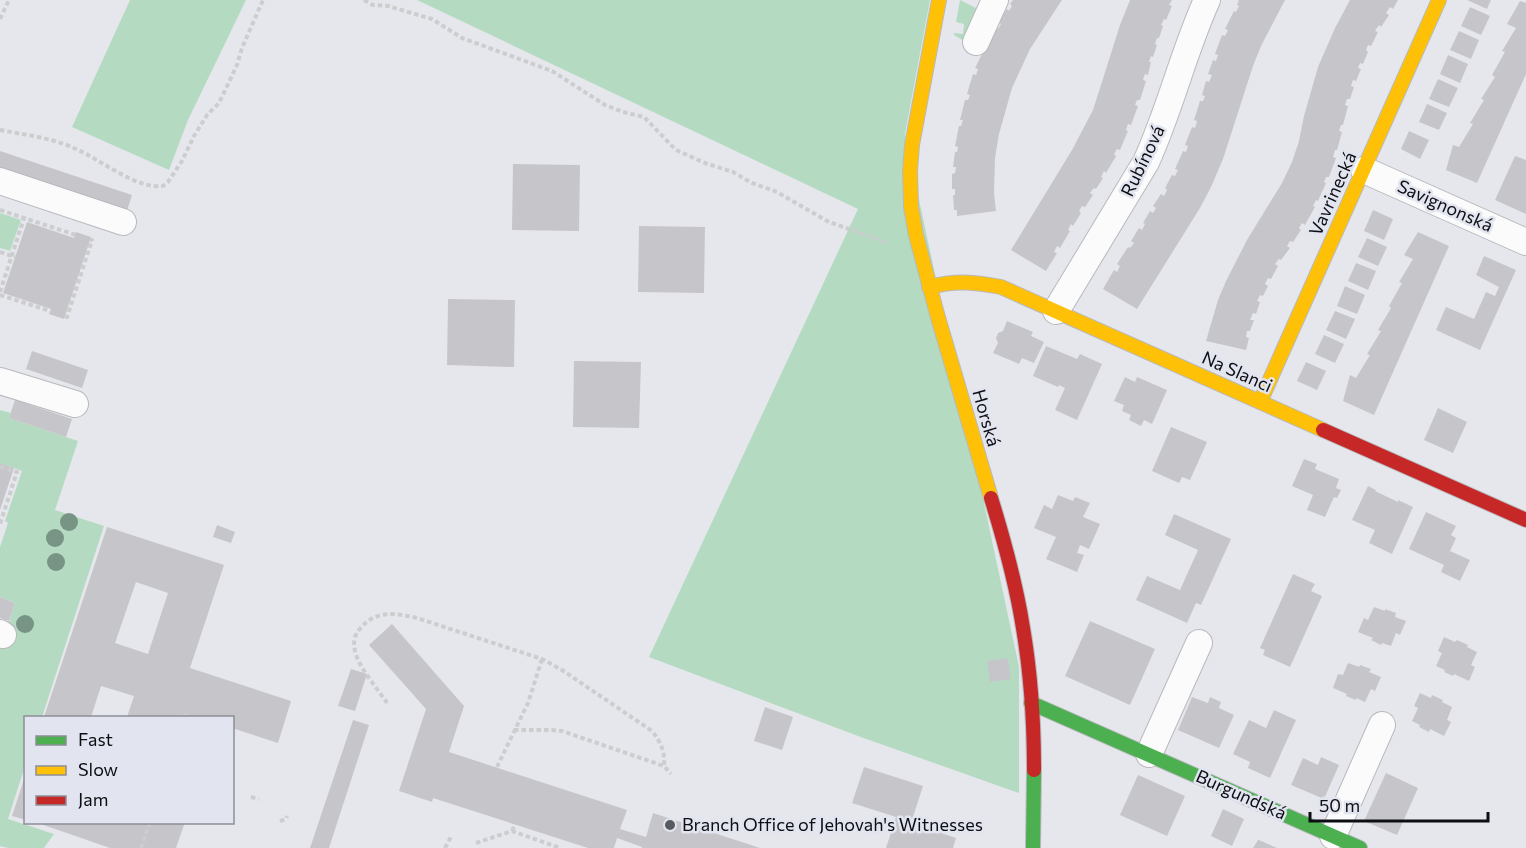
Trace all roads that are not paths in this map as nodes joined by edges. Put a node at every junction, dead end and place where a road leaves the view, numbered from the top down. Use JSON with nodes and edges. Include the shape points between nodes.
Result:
{"nodes":[{"id":1,"x":939,"y":0,"type":"edge"},
{"id":2,"x":994,"y":0,"type":"edge"},
{"id":3,"x":1207,"y":0,"type":"edge"},
{"id":4,"x":1440,"y":0,"type":"edge"},
{"id":5,"x":976,"y":42,"type":"dead end"},
{"id":6,"x":1364,"y":170,"type":"junction"},
{"id":7,"x":0,"y":181,"type":"edge"},
{"id":8,"x":123,"y":222,"type":"dead end"},
{"id":9,"x":1526,"y":242,"type":"edge"},
{"id":10,"x":929,"y":287,"type":"junction"},
{"id":11,"x":1056,"y":311,"type":"junction"},
{"id":12,"x":0,"y":381,"type":"edge"},
{"id":13,"x":1260,"y":402,"type":"junction"},
{"id":14,"x":75,"y":404,"type":"dead end"},
{"id":15,"x":1526,"y":520,"type":"edge"},
{"id":16,"x":1199,"y":643,"type":"dead end"},
{"id":17,"x":1031,"y":703,"type":"junction"},
{"id":18,"x":1382,"y":725,"type":"dead end"},
{"id":19,"x":1149,"y":754,"type":"junction"},
{"id":20,"x":1333,"y":836,"type":"junction"},
{"id":21,"x":1033,"y":848,"type":"edge"},
{"id":22,"x":1360,"y":848,"type":"edge"}],
"edges":[{"from":1,"to":10,"type":"street","name":"Horská","via":[[911,156],[913,224]]},
{"from":2,"to":5,"type":"street"},
{"from":3,"to":11,"type":"street","name":"Rubínová","via":[[1146,162]]},
{"from":4,"to":6,"type":"street","name":"Vavrinecká"},
{"from":6,"to":9,"type":"street","name":"Savignonská"},
{"from":6,"to":13,"type":"street","name":"Vavrinecká"},
{"from":7,"to":8,"type":"street"},
{"from":10,"to":11,"type":"street","name":"Na Slanci","via":[[970,280],[1001,287]]},
{"from":10,"to":17,"type":"street","name":"Horská","via":[[1015,586]]},
{"from":11,"to":13,"type":"street","name":"Na Slanci"},
{"from":12,"to":14,"type":"street"},
{"from":13,"to":15,"type":"street","name":"Na Slanci"},
{"from":16,"to":19,"type":"street"},
{"from":17,"to":19,"type":"street","name":"Burgundská"},
{"from":17,"to":21,"type":"street","name":"Horská"},
{"from":18,"to":20,"type":"street"},
{"from":19,"to":20,"type":"street","name":"Burgundská"},
{"from":20,"to":22,"type":"street","name":"Burgundská"}]}
